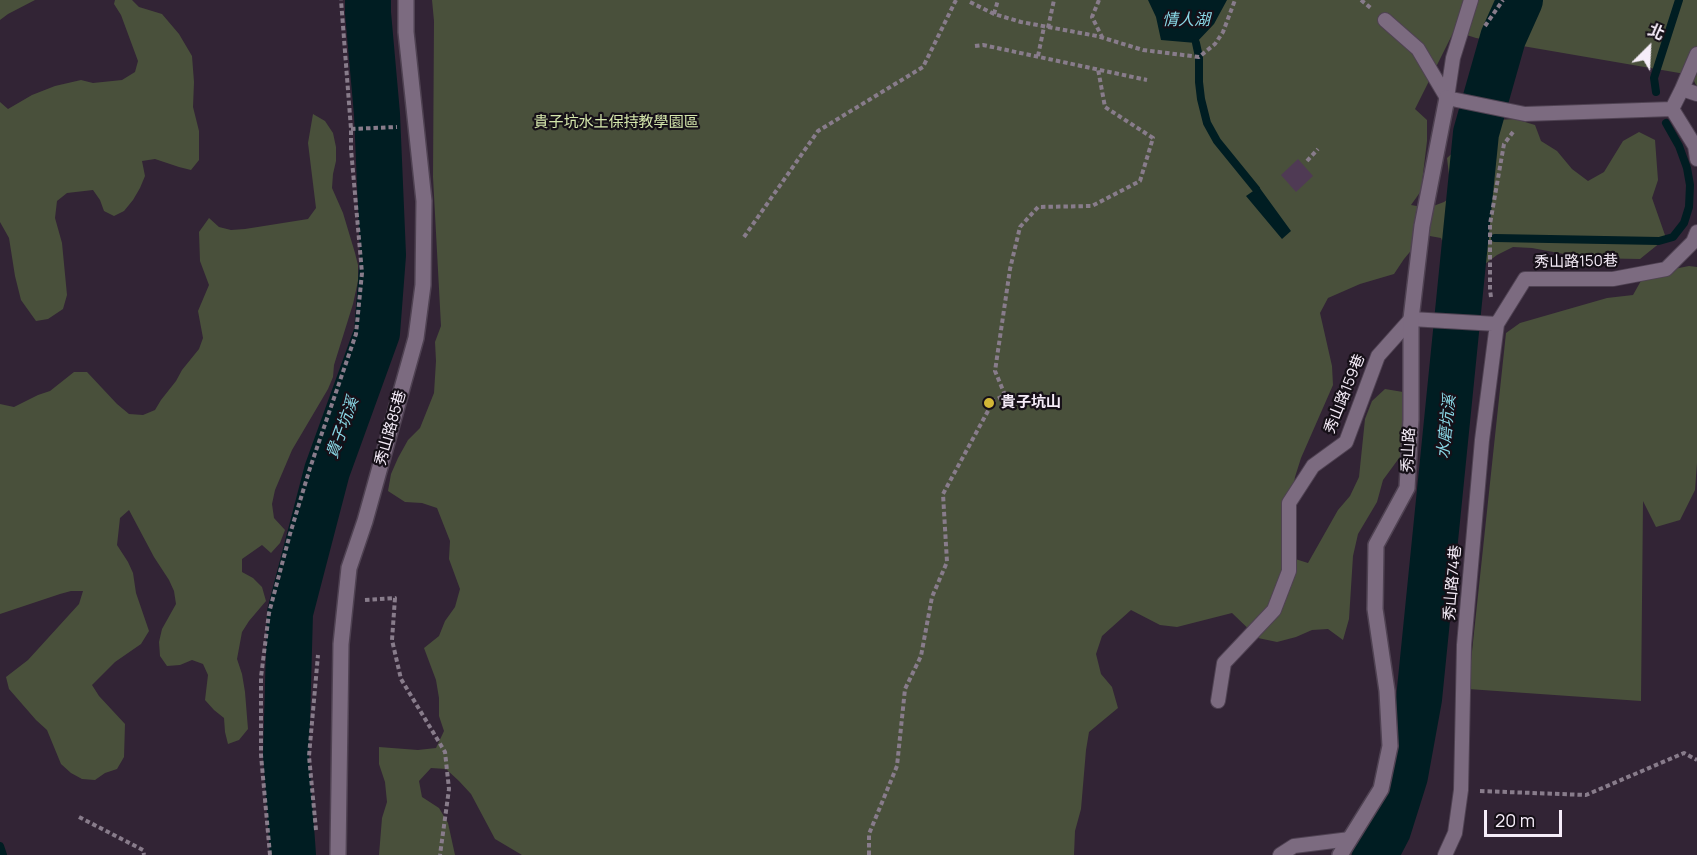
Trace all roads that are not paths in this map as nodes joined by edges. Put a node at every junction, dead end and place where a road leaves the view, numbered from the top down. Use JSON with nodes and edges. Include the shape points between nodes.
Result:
{"nodes":[{"id":1,"x":406,"y":0,"type":"edge"},
{"id":2,"x":1471,"y":0,"type":"edge"},
{"id":3,"x":1385,"y":20,"type":"dead end"},
{"id":4,"x":1697,"y":54,"type":"edge"},
{"id":5,"x":1682,"y":89,"type":"junction"},
{"id":6,"x":1697,"y":94,"type":"edge"},
{"id":7,"x":1447,"y":98,"type":"junction"},
{"id":8,"x":1672,"y":108,"type":"junction"},
{"id":9,"x":1697,"y":159,"type":"edge"},
{"id":10,"x":1697,"y":232,"type":"edge"},
{"id":11,"x":1411,"y":319,"type":"junction"},
{"id":12,"x":1491,"y":323,"type":"junction"},
{"id":13,"x":1218,"y":701,"type":"dead end"},
{"id":14,"x":1350,"y":838,"type":"junction"},
{"id":15,"x":338,"y":855,"type":"edge"},
{"id":16,"x":1280,"y":855,"type":"edge"},
{"id":17,"x":1340,"y":855,"type":"edge"},
{"id":18,"x":1445,"y":855,"type":"edge"}],
"edges":[{"from":1,"to":15,"type":"street","name":"秀山路85巷","via":[[424,201],[423,285],[416,338],[349,568],[341,644]]},
{"from":2,"to":7,"type":"lane","via":[[1453,58]]},
{"from":3,"to":7,"type":"lane","via":[[1418,49]]},
{"from":4,"to":5,"type":"lane"},
{"from":5,"to":6,"type":"lane"},
{"from":5,"to":8,"type":"lane"},
{"from":7,"to":8,"type":"lane","via":[[1526,114]]},
{"from":7,"to":11,"type":"street","name":"秀山路","via":[[1422,226]]},
{"from":8,"to":9,"type":"lane","via":[[1695,146]]},
{"from":10,"to":12,"type":"lane","name":"秀山路150巷","via":[[1693,242],[1666,269],[1613,279],[1525,279]]},
{"from":11,"to":12,"type":"lane"},
{"from":11,"to":13,"type":"lane","name":"秀山路159巷","via":[[1378,356],[1346,442],[1313,466],[1289,503],[1289,571],[1274,610],[1224,663]]},
{"from":11,"to":14,"type":"street","name":"秀山路","via":[[1407,488],[1376,545],[1375,609],[1388,691],[1390,746],[1382,789]]},
{"from":12,"to":18,"type":"lane","name":"秀山路74巷","via":[[1464,645],[1461,790],[1455,833]]},
{"from":14,"to":16,"type":"lane","via":[[1294,846]]},
{"from":14,"to":17,"type":"street","name":"秀山路"}]}
